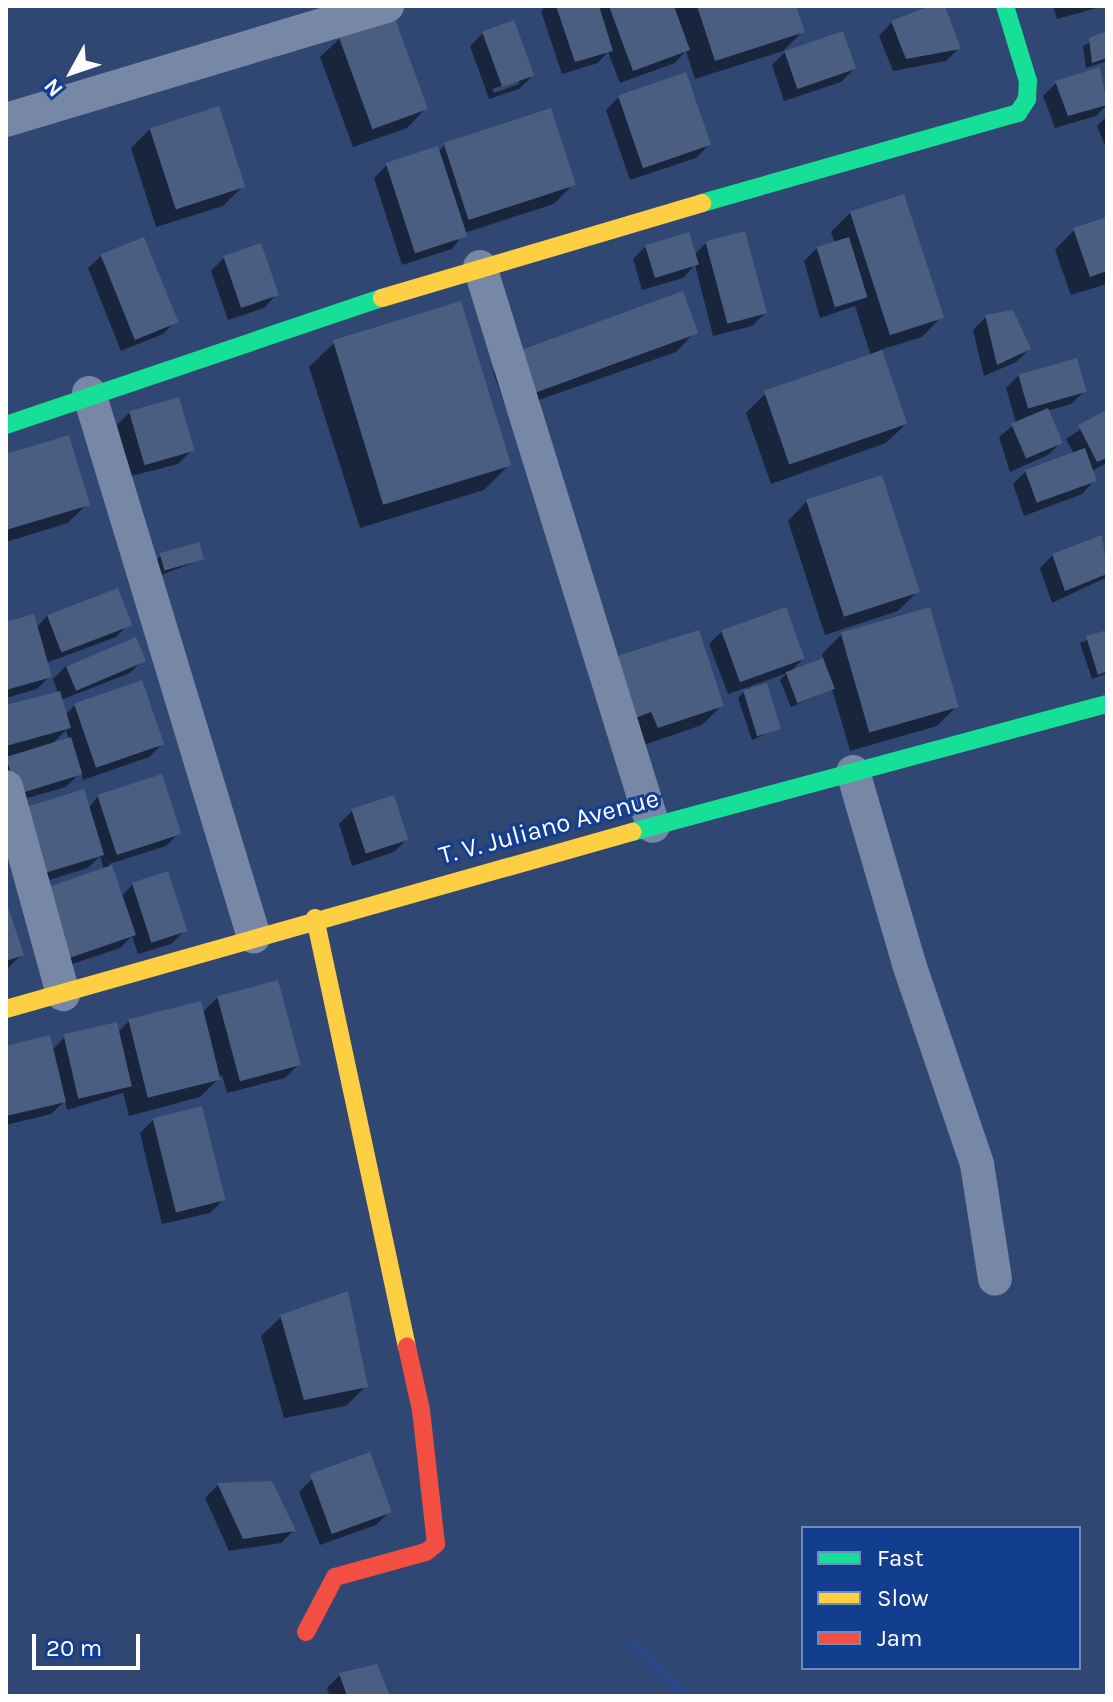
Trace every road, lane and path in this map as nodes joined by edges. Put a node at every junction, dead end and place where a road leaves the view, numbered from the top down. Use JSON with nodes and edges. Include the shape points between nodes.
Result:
{"nodes":[{"id":1,"x":387,"y":6,"type":"edge"},
{"id":2,"x":1005,"y":6,"type":"edge"},
{"id":3,"x":6,"y":120,"type":"edge"},
{"id":4,"x":480,"y":267,"type":"junction"},
{"id":5,"x":89,"y":393,"type":"junction"},
{"id":6,"x":6,"y":425,"type":"edge"},
{"id":7,"x":1107,"y":704,"type":"edge"},
{"id":8,"x":853,"y":772,"type":"junction"},
{"id":9,"x":6,"y":787,"type":"edge"},
{"id":10,"x":653,"y":826,"type":"junction"},
{"id":11,"x":315,"y":918,"type":"junction"},
{"id":12,"x":254,"y":937,"type":"junction"},
{"id":13,"x":63,"y":994,"type":"junction"},
{"id":14,"x":6,"y":1009,"type":"edge"},
{"id":15,"x":995,"y":1279,"type":"dead end"},
{"id":16,"x":306,"y":1632,"type":"dead end"}],
"edges":[{"from":1,"to":3,"type":"street"},
{"from":2,"to":4,"type":"street","via":[[1028,81],[1027,99],[1018,113]]},
{"from":4,"to":5,"type":"street"},
{"from":4,"to":10,"type":"street"},
{"from":5,"to":6,"type":"street"},
{"from":5,"to":12,"type":"street"},
{"from":7,"to":8,"type":"street","name":"T. V. Juliano Avenue"},
{"from":8,"to":10,"type":"street","name":"T. V. Juliano Avenue"},
{"from":8,"to":15,"type":"street","via":[[909,964],[973,1150]]},
{"from":9,"to":13,"type":"street"},
{"from":10,"to":11,"type":"street","name":"T. V. Juliano Avenue"},
{"from":11,"to":12,"type":"street","name":"T. V. Juliano Avenue"},
{"from":11,"to":16,"type":"street","via":[[421,1410],[438,1529],[436,1544],[420,1555],[335,1577]]},
{"from":12,"to":13,"type":"street","name":"T. V. Juliano Avenue"},
{"from":13,"to":14,"type":"street","name":"T. V. Juliano Avenue"}]}
